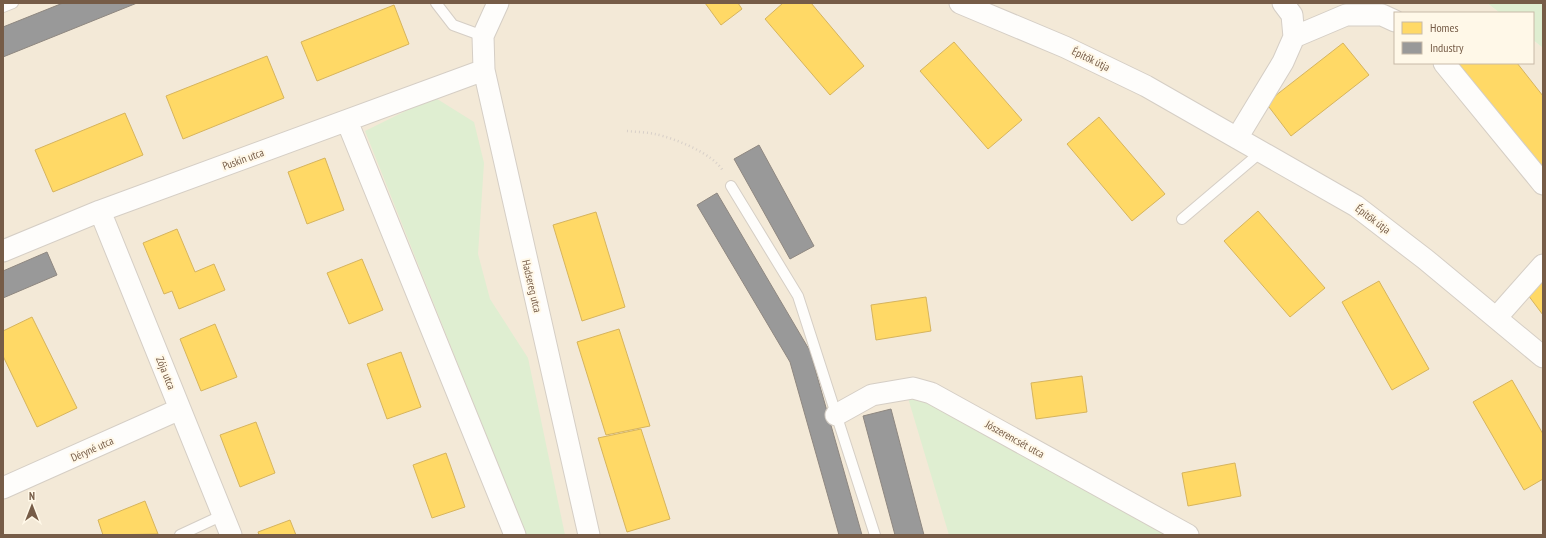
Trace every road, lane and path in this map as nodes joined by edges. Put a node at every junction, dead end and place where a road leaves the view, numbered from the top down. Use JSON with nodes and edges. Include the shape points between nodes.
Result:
{"nodes":[{"id":1,"x":13,"y":3,"type":"edge"},
{"id":2,"x":436,"y":3,"type":"edge"},
{"id":3,"x":498,"y":3,"type":"edge"},
{"id":4,"x":960,"y":3,"type":"edge"},
{"id":5,"x":1283,"y":3,"type":"edge"},
{"id":6,"x":3,"y":7,"type":"edge"},
{"id":7,"x":1394,"y":20,"type":"edge"},
{"id":8,"x":483,"y":36,"type":"junction"},
{"id":9,"x":1294,"y":37,"type":"junction"},
{"id":10,"x":1445,"y":64,"type":"edge"},
{"id":11,"x":484,"y":70,"type":"junction"},
{"id":12,"x":346,"y":121,"type":"junction"},
{"id":13,"x":627,"y":131,"type":"dead end"},
{"id":14,"x":1237,"y":138,"type":"junction"},
{"id":15,"x":1261,"y":152,"type":"junction"},
{"id":16,"x":1543,"y":184,"type":"edge"},
{"id":17,"x":731,"y":186,"type":"joint"},
{"id":18,"x":100,"y":211,"type":"junction"},
{"id":19,"x":1182,"y":219,"type":"dead end"},
{"id":20,"x":3,"y":251,"type":"edge"},
{"id":21,"x":1543,"y":265,"type":"edge"},
{"id":22,"x":1496,"y":318,"type":"junction"},
{"id":23,"x":1543,"y":357,"type":"edge"},
{"id":24,"x":180,"y":409,"type":"junction"},
{"id":25,"x":836,"y":415,"type":"junction"},
{"id":26,"x":3,"y":488,"type":"edge"},
{"id":27,"x":223,"y":515,"type":"junction"},
{"id":28,"x":1185,"y":534,"type":"edge"},
{"id":29,"x":180,"y":535,"type":"edge"},
{"id":30,"x":231,"y":535,"type":"edge"},
{"id":31,"x":515,"y":535,"type":"edge"},
{"id":32,"x":589,"y":535,"type":"edge"},
{"id":33,"x":875,"y":535,"type":"edge"}],
"edges":[{"from":1,"to":6,"type":"lane"},
{"from":2,"to":8,"type":"lane","via":[[453,25]]},
{"from":3,"to":8,"type":"street"},
{"from":4,"to":14,"type":"street","name":"Építők útja","via":[[1065,47],[1146,86]]},
{"from":5,"to":9,"type":"street","via":[[1292,14]]},
{"from":7,"to":9,"type":"street","via":[[1382,14],[1346,14]]},
{"from":8,"to":11,"type":"street","name":"Hadsereg utca"},
{"from":9,"to":14,"type":"street","via":[[1283,62]]},
{"from":10,"to":16,"type":"street"},
{"from":11,"to":12,"type":"street","name":"Puskin utca"},
{"from":11,"to":32,"type":"street","name":"Hadsereg utca"},
{"from":12,"to":18,"type":"street","name":"Puskin utca"},
{"from":12,"to":31,"type":"street"},
{"from":13,"to":17,"type":"path","via":[[656,134],[702,153],[719,164]]},
{"from":14,"to":15,"type":"street","name":"Építők útja"},
{"from":15,"to":19,"type":"lane"},
{"from":15,"to":22,"type":"street","name":"Építők útja","via":[[1356,206]]},
{"from":17,"to":25,"type":"lane","via":[[798,296]]},
{"from":18,"to":20,"type":"street","name":"Puskin utca"},
{"from":18,"to":24,"type":"street","name":"Zója utca"},
{"from":21,"to":22,"type":"street"},
{"from":22,"to":23,"type":"street","name":"Építők útja"},
{"from":24,"to":26,"type":"street","name":"Déryné utca"},
{"from":24,"to":27,"type":"street","name":"Zója utca"},
{"from":25,"to":28,"type":"street","name":"Jószerencsét utca","via":[[872,395],[913,388],[931,393]]},
{"from":25,"to":33,"type":"lane"},
{"from":27,"to":29,"type":"lane"},
{"from":27,"to":30,"type":"street","name":"Zója utca"}]}
